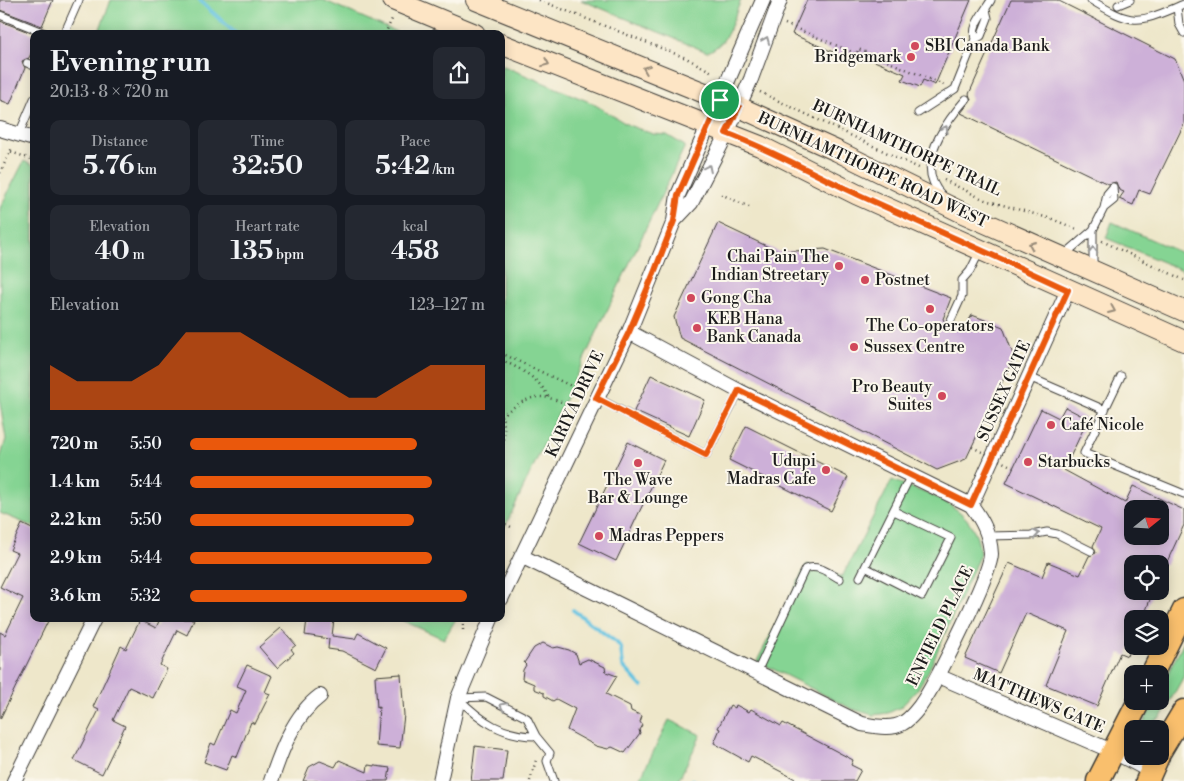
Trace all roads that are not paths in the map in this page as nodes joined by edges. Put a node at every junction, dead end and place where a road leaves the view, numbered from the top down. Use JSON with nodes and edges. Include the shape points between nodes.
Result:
{"nodes":[{"id":1,"x":79,"y":0,"type":"edge"},
{"id":2,"x":393,"y":0,"type":"edge"},
{"id":3,"x":476,"y":0,"type":"edge"},
{"id":4,"x":764,"y":0,"type":"edge"},
{"id":5,"x":780,"y":0,"type":"edge"},
{"id":6,"x":991,"y":0,"type":"edge"},
{"id":7,"x":1091,"y":0,"type":"edge"},
{"id":8,"x":1130,"y":0,"type":"edge"},
{"id":9,"x":1184,"y":4,"type":"edge"},
{"id":10,"x":1176,"y":7,"type":"junction"},
{"id":11,"x":0,"y":14,"type":"edge"},
{"id":12,"x":1115,"y":15,"type":"junction"},
{"id":13,"x":1184,"y":18,"type":"edge"},
{"id":14,"x":38,"y":30,"type":"edge"},
{"id":15,"x":66,"y":30,"type":"edge"},
{"id":16,"x":465,"y":30,"type":"edge"},
{"id":17,"x":1184,"y":33,"type":"edge"},
{"id":18,"x":505,"y":46,"type":"edge"},
{"id":19,"x":966,"y":99,"type":"dead end"},
{"id":20,"x":720,"y":100,"type":"junction"},
{"id":21,"x":739,"y":107,"type":"junction"},
{"id":22,"x":30,"y":108,"type":"edge"},
{"id":23,"x":918,"y":113,"type":"dead end"},
{"id":24,"x":0,"y":129,"type":"edge"},
{"id":25,"x":718,"y":130,"type":"junction"},
{"id":26,"x":19,"y":134,"type":"junction"},
{"id":27,"x":30,"y":138,"type":"edge"},
{"id":28,"x":1104,"y":208,"type":"dead end"},
{"id":29,"x":963,"y":214,"type":"junction"},
{"id":30,"x":674,"y":221,"type":"junction"},
{"id":31,"x":1091,"y":233,"type":"junction"},
{"id":32,"x":981,"y":249,"type":"junction"},
{"id":33,"x":1061,"y":258,"type":"junction"},
{"id":34,"x":1093,"y":271,"type":"junction"},
{"id":35,"x":1068,"y":290,"type":"junction"},
{"id":36,"x":1184,"y":311,"type":"edge"},
{"id":37,"x":950,"y":322,"type":"dead end"},
{"id":38,"x":629,"y":332,"type":"junction"},
{"id":39,"x":1184,"y":341,"type":"edge"},
{"id":40,"x":1121,"y":376,"type":"dead end"},
{"id":41,"x":1029,"y":378,"type":"junction"},
{"id":42,"x":739,"y":390,"type":"junction"},
{"id":43,"x":596,"y":398,"type":"junction"},
{"id":44,"x":1105,"y":410,"type":"junction"},
{"id":45,"x":911,"y":476,"type":"junction"},
{"id":46,"x":1184,"y":494,"type":"edge"},
{"id":47,"x":971,"y":505,"type":"junction"},
{"id":48,"x":894,"y":512,"type":"junction"},
{"id":49,"x":988,"y":536,"type":"junction"},
{"id":50,"x":1091,"y":551,"type":"dead end"},
{"id":51,"x":523,"y":557,"type":"junction"},
{"id":52,"x":865,"y":568,"type":"junction"},
{"id":53,"x":860,"y":577,"type":"dead end"},
{"id":54,"x":840,"y":579,"type":"dead end"},
{"id":55,"x":505,"y":591,"type":"edge"},
{"id":56,"x":1184,"y":610,"type":"edge"},
{"id":57,"x":93,"y":622,"type":"edge"},
{"id":58,"x":490,"y":622,"type":"edge"},
{"id":59,"x":1156,"y":665,"type":"edge"},
{"id":60,"x":757,"y":672,"type":"junction"},
{"id":61,"x":938,"y":676,"type":"junction"},
{"id":62,"x":320,"y":696,"type":"dead end"},
{"id":63,"x":458,"y":698,"type":"junction"},
{"id":64,"x":1135,"y":710,"type":"edge"},
{"id":65,"x":1184,"y":711,"type":"edge"},
{"id":66,"x":536,"y":736,"type":"junction"},
{"id":67,"x":1169,"y":738,"type":"edge"},
{"id":68,"x":1114,"y":752,"type":"junction"},
{"id":69,"x":1124,"y":755,"type":"edge"},
{"id":70,"x":14,"y":781,"type":"edge"},
{"id":71,"x":271,"y":781,"type":"edge"},
{"id":72,"x":440,"y":781,"type":"edge"},
{"id":73,"x":554,"y":781,"type":"edge"},
{"id":74,"x":1098,"y":781,"type":"edge"}],
"edges":[{"from":1,"to":15,"type":"lane"},
{"from":2,"to":16,"type":"main road"},
{"from":20,"to":3,"type":"main road","name":"BURNHAMTHORPE ROAD WEST","one_way":true},
{"from":4,"to":20,"type":"street","name":"KARIYA DRIVE"},
{"from":21,"to":5,"type":"street","name":"KARIYA DRIVE","one_way":true},
{"from":6,"to":23,"type":"lane","via":[[973,33],[975,39],[955,89]]},
{"from":7,"to":12,"type":"lane"},
{"from":8,"to":12,"type":"lane","via":[[1119,4]]},
{"from":9,"to":10,"type":"lane"},
{"from":10,"to":12,"type":"lane","via":[[1143,20],[1128,20]]},
{"from":10,"to":13,"type":"lane"},
{"from":10,"to":17,"type":"lane"},
{"from":11,"to":14,"type":"lane"},
{"from":18,"to":25,"type":"main road","name":"BURNHAMTHORPE ROAD WEST","one_way":true},
{"from":29,"to":19,"type":"lane","one_way":true,"via":[[940,193],[929,173],[934,149],[952,114]]},
{"from":20,"to":21,"type":"main road","name":"BURNHAMTHORPE ROAD WEST"},
{"from":20,"to":25,"type":"street","name":"KARIYA DRIVE"},
{"from":21,"to":25,"type":"street","name":"KARIYA DRIVE"},
{"from":21,"to":29,"type":"main road","name":"BURNHAMTHORPE ROAD WEST","via":[[837,151]]},
{"from":22,"to":26,"type":"lane"},
{"from":24,"to":26,"type":"street"},
{"from":30,"to":25,"type":"street","name":"KARIYA DRIVE","one_way":true,"via":[[691,203]]},
{"from":25,"to":30,"type":"street","name":"KARIYA DRIVE","via":[[678,195]]},
{"from":25,"to":32,"type":"main road","name":"BURNHAMTHORPE ROAD WEST","via":[[760,146],[856,194]]},
{"from":26,"to":27,"type":"street"},
{"from":28,"to":31,"type":"lane"},
{"from":33,"to":29,"type":"main road","name":"BURNHAMTHORPE ROAD WEST","one_way":true},
{"from":30,"to":38,"type":"street","name":"KARIYA DRIVE"},
{"from":31,"to":33,"type":"lane"},
{"from":34,"to":31,"type":"lane","one_way":true},
{"from":32,"to":35,"type":"main road","name":"BURNHAMTHORPE ROAD WEST"},
{"from":32,"to":37,"type":"lane","via":[[962,280],[962,296]]},
{"from":33,"to":34,"type":"main road","name":"BURNHAMTHORPE ROAD WEST"},
{"from":34,"to":36,"type":"main road","name":"BURNHAMTHORPE ROAD WEST"},
{"from":35,"to":39,"type":"main road","name":"BURNHAMTHORPE ROAD WEST","one_way":true},
{"from":35,"to":41,"type":"street","name":"SUSSEX GATE"},
{"from":38,"to":42,"type":"street"},
{"from":38,"to":43,"type":"street","name":"KARIYA DRIVE"},
{"from":40,"to":44,"type":"lane"},
{"from":41,"to":44,"type":"lane"},
{"from":41,"to":47,"type":"street","name":"SUSSEX GATE"},
{"from":42,"to":43,"type":"lane","via":[[706,455]]},
{"from":42,"to":45,"type":"street"},
{"from":43,"to":51,"type":"street","name":"KARIYA DRIVE"},
{"from":44,"to":46,"type":"lane","via":[[1084,453]]},
{"from":45,"to":47,"type":"street"},
{"from":45,"to":48,"type":"lane"},
{"from":47,"to":49,"type":"street","name":"ENFIELD PLACE","via":[[982,519]]},
{"from":48,"to":52,"type":"lane"},
{"from":48,"to":52,"type":"lane","via":[[951,538],[935,572],[922,596]]},
{"from":49,"to":50,"type":"lane","one_way":true,"via":[[1047,532]]},
{"from":49,"to":61,"type":"street","name":"ENFIELD PLACE","via":[[991,556],[985,576]]},
{"from":51,"to":55,"type":"street","name":"KARIYA DRIVE"},
{"from":51,"to":60,"type":"street","name":"ENFIELD PLACE"},
{"from":52,"to":53,"type":"lane"},
{"from":54,"to":60,"type":"lane","via":[[812,566],[805,569]]},
{"from":56,"to":59,"type":"main road"},
{"from":57,"to":70,"type":"street"},
{"from":58,"to":63,"type":"street"},
{"from":60,"to":61,"type":"street","name":"ENFIELD PLACE","via":[[862,724],[883,727],[902,723],[923,702]]},
{"from":61,"to":68,"type":"street","name":"MATTHEWS GATE"},
{"from":62,"to":71,"type":"street","via":[[307,706],[298,720]]},
{"from":63,"to":66,"type":"lane","via":[[487,722],[518,736]]},
{"from":66,"to":63,"type":"lane","one_way":true,"via":[[527,718],[486,697]]},
{"from":63,"to":72,"type":"street"},
{"from":64,"to":68,"type":"main road"},
{"from":65,"to":67,"type":"main road"},
{"from":66,"to":73,"type":"lane","via":[[550,753],[547,760]]},
{"from":68,"to":69,"type":"street","name":"MATTHEWS GATE"},
{"from":68,"to":74,"type":"main road"}]}
